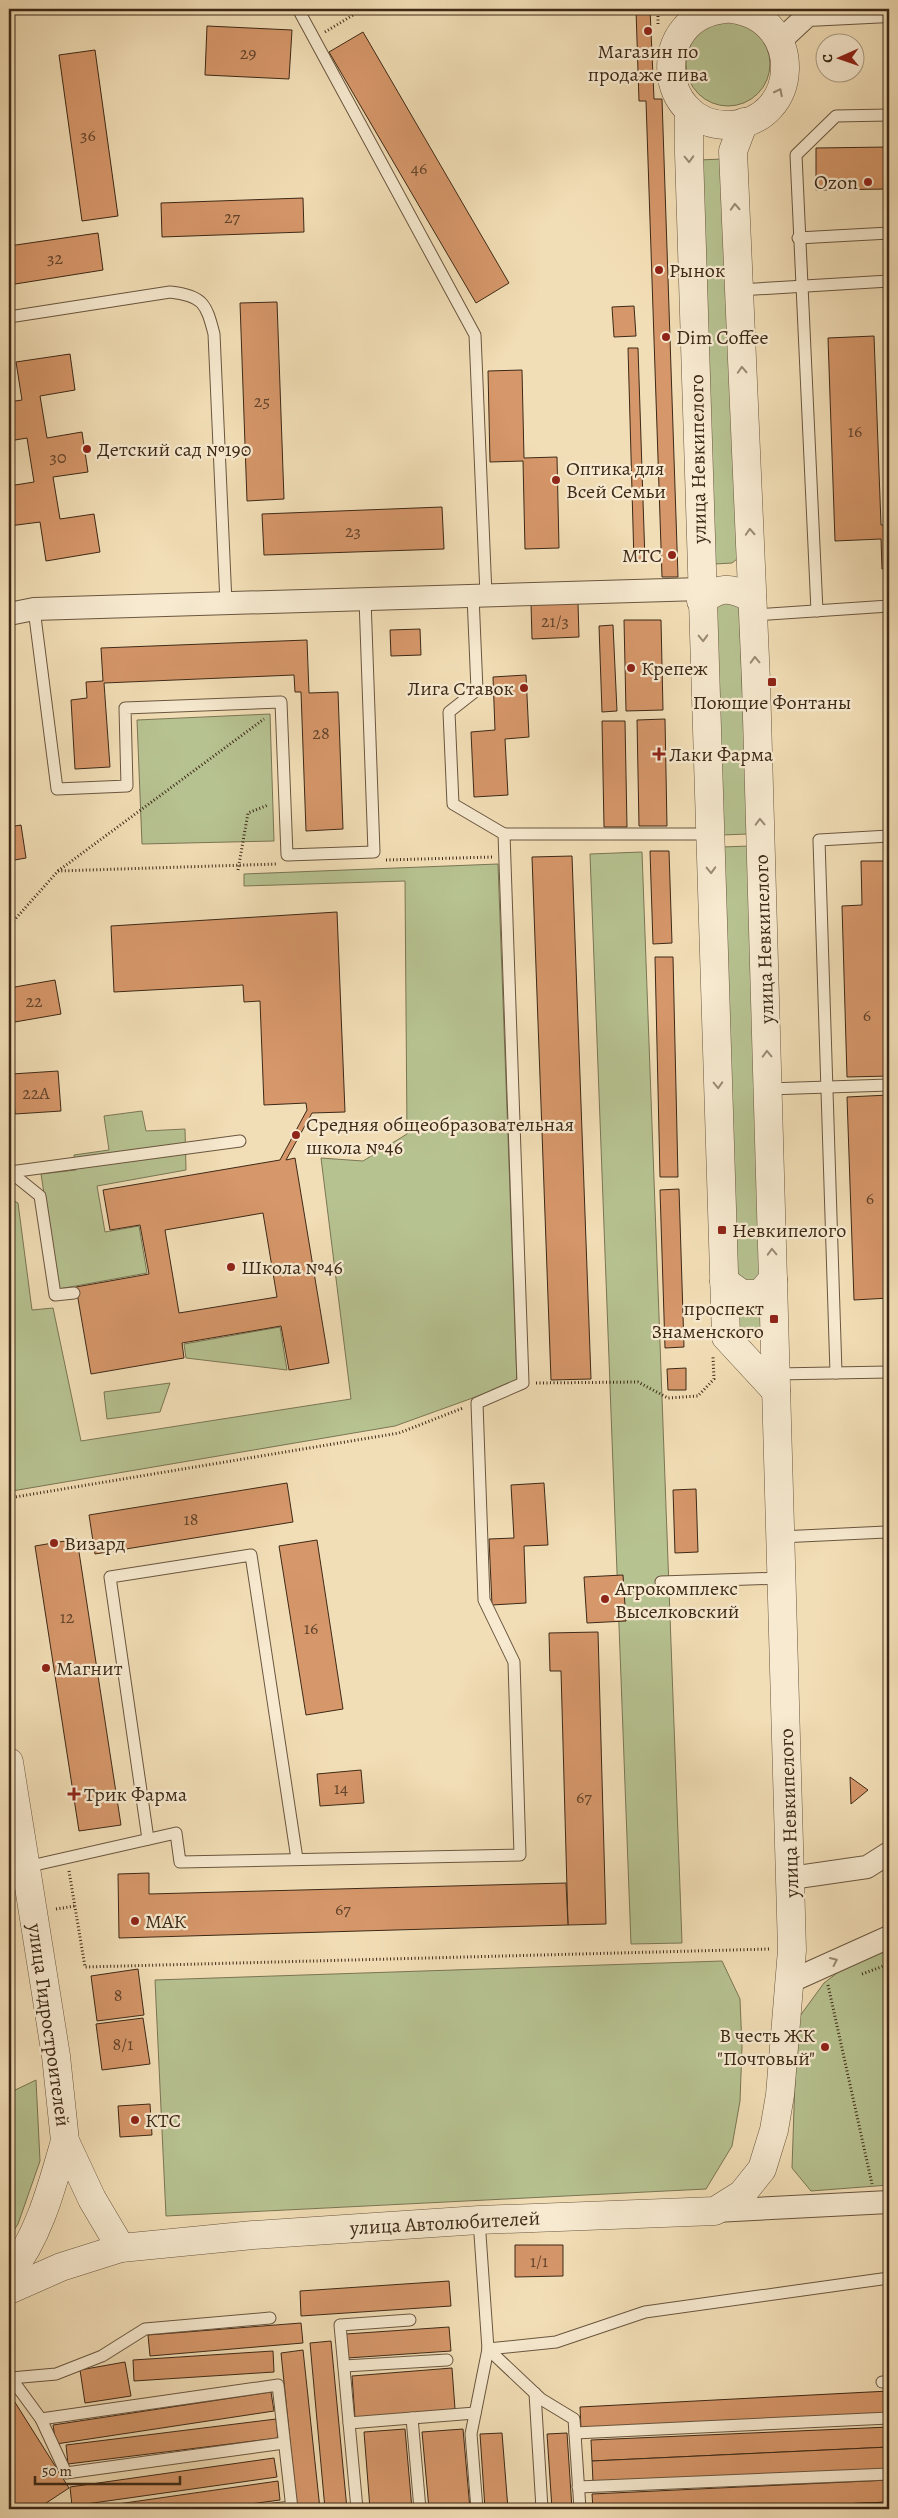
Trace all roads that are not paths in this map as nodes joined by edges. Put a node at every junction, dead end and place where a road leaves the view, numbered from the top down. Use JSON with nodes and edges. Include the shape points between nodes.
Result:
{"nodes":[{"id":1,"x":298,"y":9,"type":"edge"},
{"id":2,"x":725,"y":9,"type":"edge"},
{"id":3,"x":732,"y":9,"type":"edge"},
{"id":4,"x":889,"y":11,"type":"edge"},
{"id":5,"x":771,"y":24,"type":"edge"},
{"id":6,"x":689,"y":110,"type":"junction"},
{"id":7,"x":889,"y":115,"type":"edge"},
{"id":8,"x":744,"y":122,"type":"junction"},
{"id":9,"x":889,"y":233,"type":"edge"},
{"id":10,"x":798,"y":238,"type":"junction"},
{"id":11,"x":889,"y":281,"type":"edge"},
{"id":12,"x":800,"y":284,"type":"junction"},
{"id":13,"x":739,"y":290,"type":"junction"},
{"id":14,"x":9,"y":317,"type":"edge"},
{"id":15,"x":751,"y":564,"type":"junction"},
{"id":16,"x":701,"y":586,"type":"junction"},
{"id":17,"x":479,"y":595,"type":"junction"},
{"id":18,"x":365,"y":599,"type":"junction"},
{"id":19,"x":226,"y":603,"type":"junction"},
{"id":20,"x":889,"y":606,"type":"edge"},
{"id":21,"x":753,"y":607,"type":"junction"},
{"id":22,"x":34,"y":609,"type":"junction"},
{"id":23,"x":817,"y":611,"type":"junction"},
{"id":24,"x":9,"y":614,"type":"edge"},
{"id":25,"x":504,"y":834,"type":"junction"},
{"id":26,"x":710,"y":834,"type":"junction"},
{"id":27,"x":889,"y":836,"type":"edge"},
{"id":28,"x":889,"y":1085,"type":"edge"},
{"id":29,"x":827,"y":1087,"type":"junction"},
{"id":30,"x":768,"y":1089,"type":"junction"},
{"id":31,"x":240,"y":1141,"type":"dead end"},
{"id":32,"x":10,"y":1172,"type":"edge"},
{"id":33,"x":773,"y":1280,"type":"junction"},
{"id":34,"x":724,"y":1281,"type":"junction"},
{"id":35,"x":74,"y":1293,"type":"dead end"},
{"id":36,"x":889,"y":1372,"type":"edge"},
{"id":37,"x":836,"y":1373,"type":"junction"},
{"id":38,"x":776,"y":1383,"type":"junction"},
{"id":39,"x":780,"y":1537,"type":"junction"},
{"id":40,"x":889,"y":1537,"type":"edge"},
{"id":41,"x":781,"y":1578,"type":"junction"},
{"id":42,"x":661,"y":1582,"type":"dead end"},
{"id":43,"x":9,"y":1762,"type":"edge"},
{"id":44,"x":148,"y":1839,"type":"junction"},
{"id":45,"x":889,"y":1853,"type":"edge"},
{"id":46,"x":297,"y":1859,"type":"junction"},
{"id":47,"x":26,"y":1867,"type":"junction"},
{"id":48,"x":791,"y":1878,"type":"junction"},
{"id":49,"x":889,"y":1937,"type":"edge"},
{"id":50,"x":790,"y":1982,"type":"junction"},
{"id":51,"x":65,"y":2141,"type":"junction"},
{"id":52,"x":882,"y":2197,"type":"edge"},
{"id":53,"x":715,"y":2211,"type":"junction"},
{"id":54,"x":480,"y":2220,"type":"junction"},
{"id":55,"x":121,"y":2248,"type":"junction"},
{"id":56,"x":9,"y":2274,"type":"edge"},
{"id":57,"x":889,"y":2278,"type":"edge"},
{"id":58,"x":9,"y":2290,"type":"edge"},
{"id":59,"x":270,"y":2318,"type":"dead end"},
{"id":60,"x":410,"y":2320,"type":"dead end"},
{"id":61,"x":488,"y":2349,"type":"junction"},
{"id":62,"x":447,"y":2360,"type":"dead end"},
{"id":63,"x":344,"y":2366,"type":"junction"},
{"id":64,"x":10,"y":2379,"type":"edge"},
{"id":65,"x":535,"y":2393,"type":"junction"},
{"id":66,"x":475,"y":2413,"type":"junction"},
{"id":67,"x":412,"y":2418,"type":"junction"},
{"id":68,"x":889,"y":2418,"type":"edge"},
{"id":69,"x":41,"y":2419,"type":"junction"},
{"id":70,"x":349,"y":2423,"type":"junction"},
{"id":71,"x":575,"y":2433,"type":"junction"},
{"id":72,"x":284,"y":2443,"type":"junction"},
{"id":73,"x":889,"y":2474,"type":"edge"},
{"id":74,"x":578,"y":2487,"type":"junction"},
{"id":75,"x":292,"y":2508,"type":"edge"},
{"id":76,"x":273,"y":2509,"type":"edge"},
{"id":77,"x":357,"y":2509,"type":"edge"},
{"id":78,"x":420,"y":2509,"type":"edge"},
{"id":79,"x":477,"y":2509,"type":"edge"},
{"id":80,"x":542,"y":2509,"type":"edge"},
{"id":81,"x":580,"y":2509,"type":"edge"}],
"edges":[{"from":1,"to":17,"type":"lane","via":[[475,335]]},
{"from":2,"to":6,"type":"street","via":[[693,20],[684,29],[672,52],[671,77]]},
{"from":3,"to":5,"type":"street","via":[[754,14]]},
{"from":4,"to":5,"type":"street","via":[[808,15]]},
{"from":8,"to":5,"type":"street","one_way":true,"via":[[768,108],[783,84],[785,55]]},
{"from":6,"to":8,"type":"street","via":[[715,123]]},
{"from":6,"to":16,"type":"street","name":"улица Невкипелого","one_way":true},
{"from":7,"to":10,"type":"lane","via":[[836,116],[796,155]]},
{"from":13,"to":8,"type":"street","name":"улица Невкипелого","one_way":true,"via":[[733,151]]},
{"from":9,"to":10,"type":"lane"},
{"from":10,"to":12,"type":"lane"},
{"from":11,"to":12,"type":"lane"},
{"from":12,"to":13,"type":"lane"},
{"from":12,"to":23,"type":"lane"},
{"from":15,"to":13,"type":"street","name":"улица Невкипелого","one_way":true},
{"from":14,"to":19,"type":"lane","via":[[170,292],[191,295],[207,308],[214,334]]},
{"from":15,"to":16,"type":"street","name":"улица Невкипелого","via":[[734,573],[716,574]]},
{"from":15,"to":21,"type":"street","name":"улица Невкипелого"},
{"from":16,"to":17,"type":"street"},
{"from":16,"to":21,"type":"street","via":[[716,590],[734,589]]},
{"from":16,"to":26,"type":"street","name":"улица Невкипелого","one_way":true},
{"from":17,"to":18,"type":"street"},
{"from":17,"to":25,"type":"lane","via":[[476,690],[449,712],[453,804]]},
{"from":18,"to":19,"type":"street"},
{"from":18,"to":22,"type":"lane","via":[[374,852],[296,855],[287,855],[281,702],[125,708],[128,786],[57,789]]},
{"from":19,"to":22,"type":"street"},
{"from":20,"to":23,"type":"lane"},
{"from":21,"to":23,"type":"lane"},
{"from":30,"to":21,"type":"street","name":"улица Невкипелого","one_way":true},
{"from":22,"to":24,"type":"street"},
{"from":25,"to":26,"type":"lane"},
{"from":25,"to":46,"type":"lane","via":[[523,1383],[477,1403],[484,1600],[514,1662],[520,1855]]},
{"from":26,"to":34,"type":"street","name":"улица Невкипелого","one_way":true},
{"from":27,"to":29,"type":"lane","via":[[819,840]]},
{"from":28,"to":29,"type":"lane"},
{"from":29,"to":30,"type":"lane"},
{"from":29,"to":37,"type":"lane"},
{"from":33,"to":30,"type":"street","name":"улица Невкипелого","one_way":true},
{"from":31,"to":32,"type":"lane"},
{"from":32,"to":35,"type":"lane","via":[[40,1196],[55,1295]]},
{"from":33,"to":34,"type":"street","via":[[760,1294],[742,1294]]},
{"from":33,"to":38,"type":"street","name":"улица Невкипелого"},
{"from":34,"to":38,"type":"street","name":"улица Невкипелого","via":[[726,1338]]},
{"from":36,"to":37,"type":"lane"},
{"from":37,"to":38,"type":"lane"},
{"from":38,"to":39,"type":"street","name":"улица Невкипелого"},
{"from":39,"to":40,"type":"lane","via":[[886,1532]]},
{"from":39,"to":41,"type":"street","name":"улица Невкипелого"},
{"from":41,"to":42,"type":"lane"},
{"from":41,"to":48,"type":"street","name":"улица Невкипелого"},
{"from":43,"to":47,"type":"street","name":"улица Гидростроителей"},
{"from":44,"to":46,"type":"lane","via":[[176,1833],[180,1862]]},
{"from":44,"to":46,"type":"lane","via":[[110,1577],[251,1556]]},
{"from":44,"to":47,"type":"lane"},
{"from":45,"to":48,"type":"street","via":[[866,1867]]},
{"from":47,"to":51,"type":"street","name":"улица Гидростроителей","via":[[56,2056]]},
{"from":48,"to":50,"type":"street","name":"улица Невкипелого"},
{"from":50,"to":49,"type":"street","one_way":true},
{"from":50,"to":53,"type":"street","name":"улица Невкипелого","via":[[780,2095],[762,2169],[742,2194]]},
{"from":51,"to":55,"type":"street","name":"улица Гидростроителей","via":[[92,2199]]},
{"from":51,"to":56,"type":"street","name":"улица Гидростроителей","via":[[38,2223]]},
{"from":52,"to":53,"type":"street","name":"улица Автолюбителей"},
{"from":53,"to":54,"type":"street","name":"улица Автолюбителей"},
{"from":54,"to":55,"type":"street","name":"улица Автолюбителей","via":[[253,2235]]},
{"from":54,"to":61,"type":"lane"},
{"from":55,"to":58,"type":"street","name":"улица Автолюбителей","via":[[61,2267]]},
{"from":57,"to":61,"type":"lane","via":[[645,2312],[556,2342]]},
{"from":59,"to":64,"type":"lane","via":[[145,2329],[102,2356],[56,2374]]},
{"from":60,"to":63,"type":"lane","via":[[340,2325]]},
{"from":61,"to":65,"type":"lane"},
{"from":61,"to":66,"type":"lane"},
{"from":62,"to":63,"type":"lane"},
{"from":63,"to":70,"type":"lane"},
{"from":64,"to":69,"type":"lane"},
{"from":65,"to":71,"type":"lane","via":[[574,2418]]},
{"from":65,"to":80,"type":"lane"},
{"from":66,"to":67,"type":"lane"},
{"from":66,"to":79,"type":"lane","via":[[471,2434]]},
{"from":67,"to":70,"type":"lane"},
{"from":67,"to":78,"type":"lane"},
{"from":68,"to":71,"type":"lane"},
{"from":69,"to":72,"type":"lane","via":[[66,2473]]},
{"from":69,"to":72,"type":"lane","via":[[278,2385]]},
{"from":70,"to":77,"type":"lane"},
{"from":71,"to":74,"type":"lane"},
{"from":72,"to":75,"type":"lane"},
{"from":73,"to":74,"type":"lane"},
{"from":74,"to":81,"type":"lane"},
{"from":75,"to":76,"type":"lane"}]}
